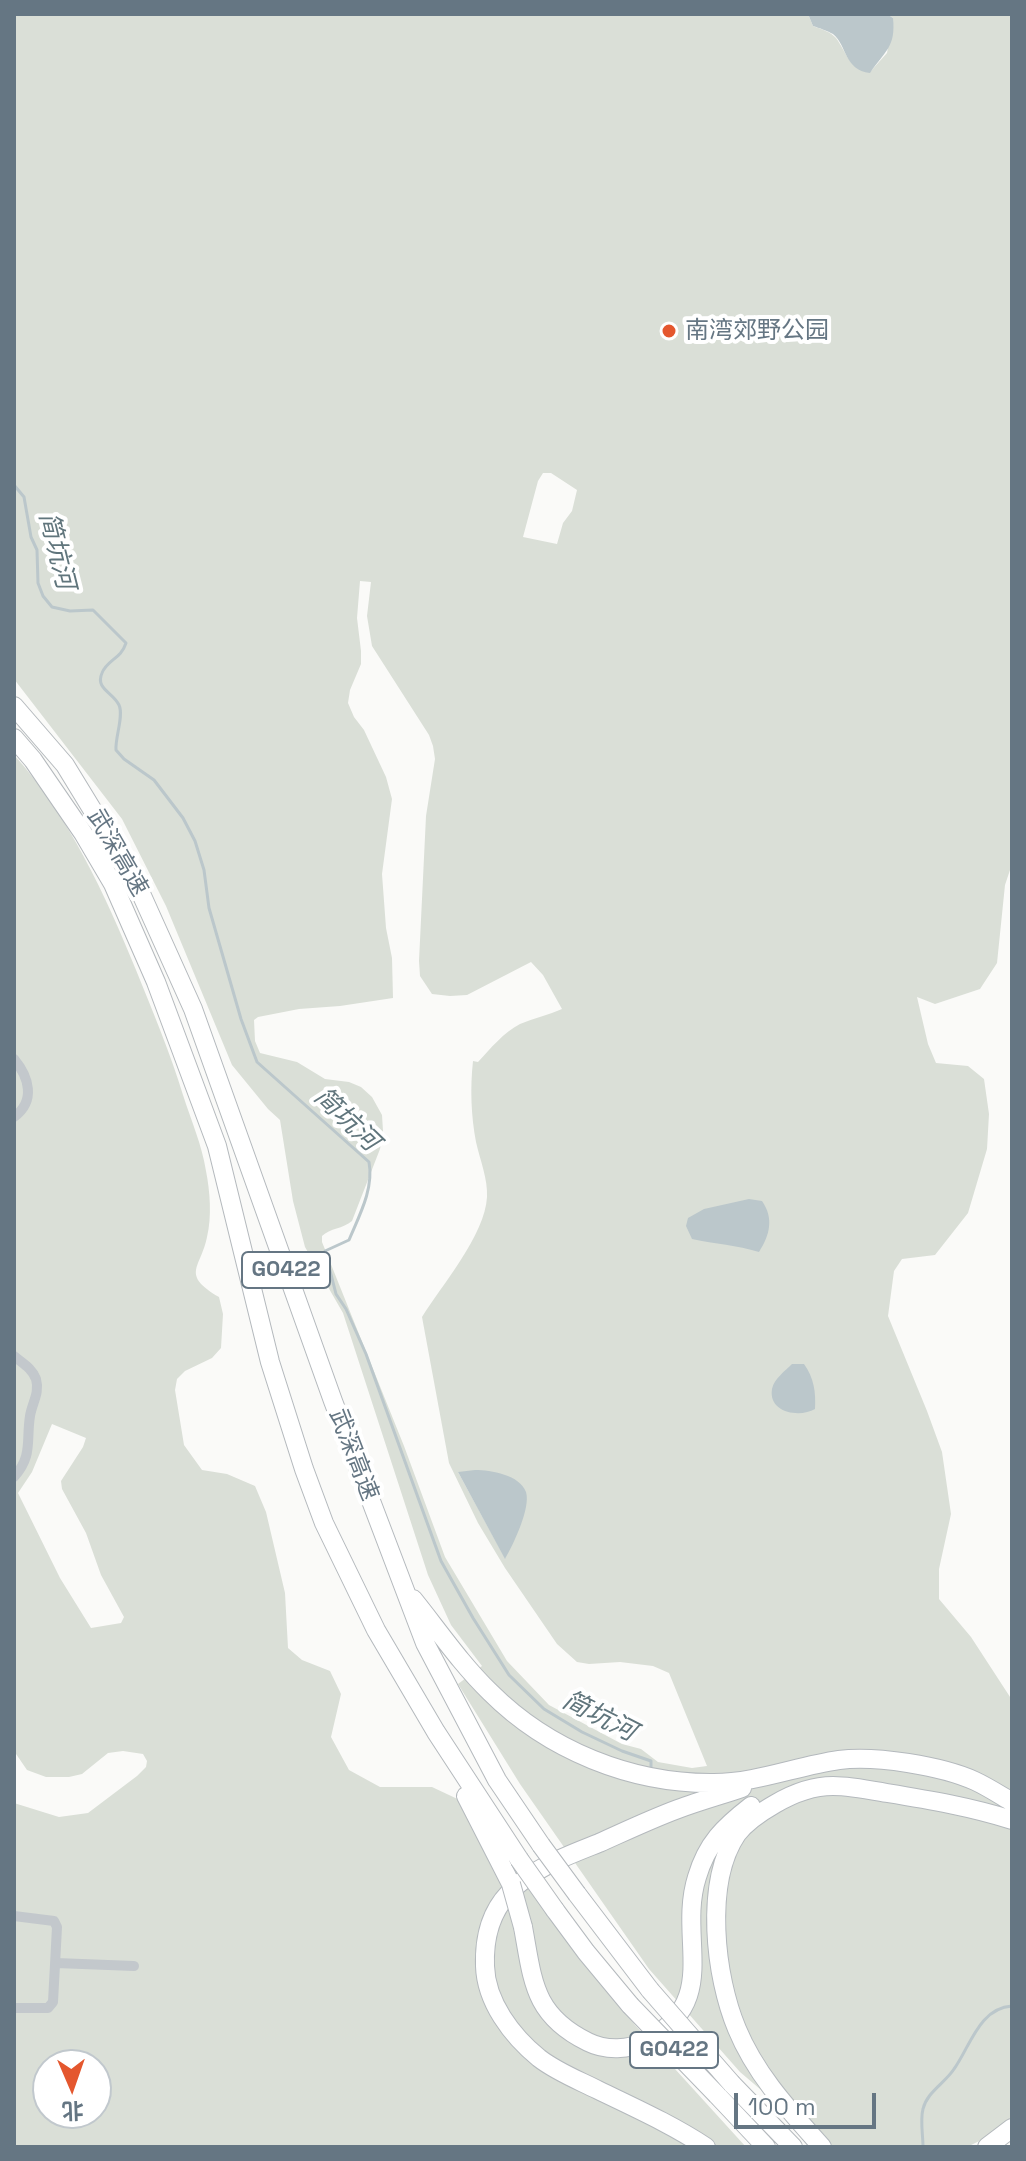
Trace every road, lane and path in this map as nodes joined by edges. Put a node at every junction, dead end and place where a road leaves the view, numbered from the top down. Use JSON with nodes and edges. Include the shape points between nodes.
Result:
{"nodes":[{"id":1,"x":14,"y":706,"type":"edge"},
{"id":2,"x":14,"y":738,"type":"edge"},
{"id":3,"x":14,"y":1059,"type":"edge"},
{"id":4,"x":14,"y":1117,"type":"edge"},
{"id":5,"x":14,"y":1356,"type":"edge"},
{"id":6,"x":14,"y":1477,"type":"edge"},
{"id":7,"x":401,"y":1584,"type":"junction"},
{"id":8,"x":436,"y":1732,"type":"junction"},
{"id":9,"x":778,"y":1774,"type":"junction"},
{"id":10,"x":833,"y":1786,"type":"junction"},
{"id":11,"x":1012,"y":1802,"type":"edge"},
{"id":12,"x":1012,"y":1820,"type":"edge"},
{"id":13,"x":14,"y":1916,"type":"edge"},
{"id":14,"x":56,"y":1963,"type":"junction"},
{"id":15,"x":134,"y":1966,"type":"dead end"},
{"id":16,"x":14,"y":2008,"type":"edge"},
{"id":17,"x":725,"y":2089,"type":"junction"},
{"id":18,"x":1012,"y":2128,"type":"edge"},
{"id":19,"x":1012,"y":2144,"type":"edge"},
{"id":20,"x":706,"y":2147,"type":"edge"},
{"id":21,"x":766,"y":2147,"type":"edge"},
{"id":22,"x":793,"y":2147,"type":"edge"},
{"id":23,"x":822,"y":2147,"type":"edge"},
{"id":24,"x":987,"y":2147,"type":"edge"},
{"id":25,"x":1006,"y":2147,"type":"edge"}],
"edges":[{"from":1,"to":7,"type":"highway","name":"武深高速","number":"G0422","via":[[65,765],[134,878],[187,996]]},
{"from":2,"to":8,"type":"highway","name":"武深高速","number":"G0422","via":[[113,884],[156,982],[217,1146],[270,1362],[324,1523],[376,1630]]},
{"from":3,"to":4,"type":"street","via":[[28,1092],[26,1106]]},
{"from":5,"to":6,"type":"street","via":[[33,1373],[37,1389],[28,1450]]},
{"from":7,"to":9,"type":"highway","via":[[488,1691],[525,1724],[571,1751],[666,1780],[716,1783]]},
{"from":7,"to":17,"type":"highway","name":"武深高速","number":"G0422","bridge":true,"via":[[425,1643],[497,1780]]},
{"from":8,"to":10,"type":"highway","bridge":true,"via":[[511,1884],[539,1999],[552,2019],[573,2035],[614,2049],[656,2036],[685,2006],[691,1987],[695,1881],[713,1840],[770,1795]]},
{"from":8,"to":17,"type":"highway","name":"武深高速","number":"G0422","bridge":true,"via":[[586,1952],[630,2005]]},
{"from":9,"to":11,"type":"highway","via":[[840,1759],[876,1759],[953,1773]]},
{"from":9,"to":20,"type":"highway","via":[[678,1809],[526,1877],[507,1894],[486,1939],[485,1975],[498,2010],[540,2059]]},
{"from":10,"to":12,"type":"highway","via":[[964,1806]]},
{"from":10,"to":23,"type":"highway","via":[[789,1796],[757,1814],[738,1834],[724,1861],[718,1894],[723,1988],[737,2029],[759,2072]]},
{"from":13,"to":14,"type":"street","via":[[56,1923]]},
{"from":14,"to":15,"type":"street"},
{"from":14,"to":16,"type":"street","via":[[48,2008]]},
{"from":17,"to":21,"type":"highway","name":"武深高速","number":"G0422"},
{"from":17,"to":22,"type":"highway","name":"武深高速","number":"G0422"},
{"from":18,"to":24,"type":"highway"},
{"from":19,"to":25,"type":"highway"}]}
